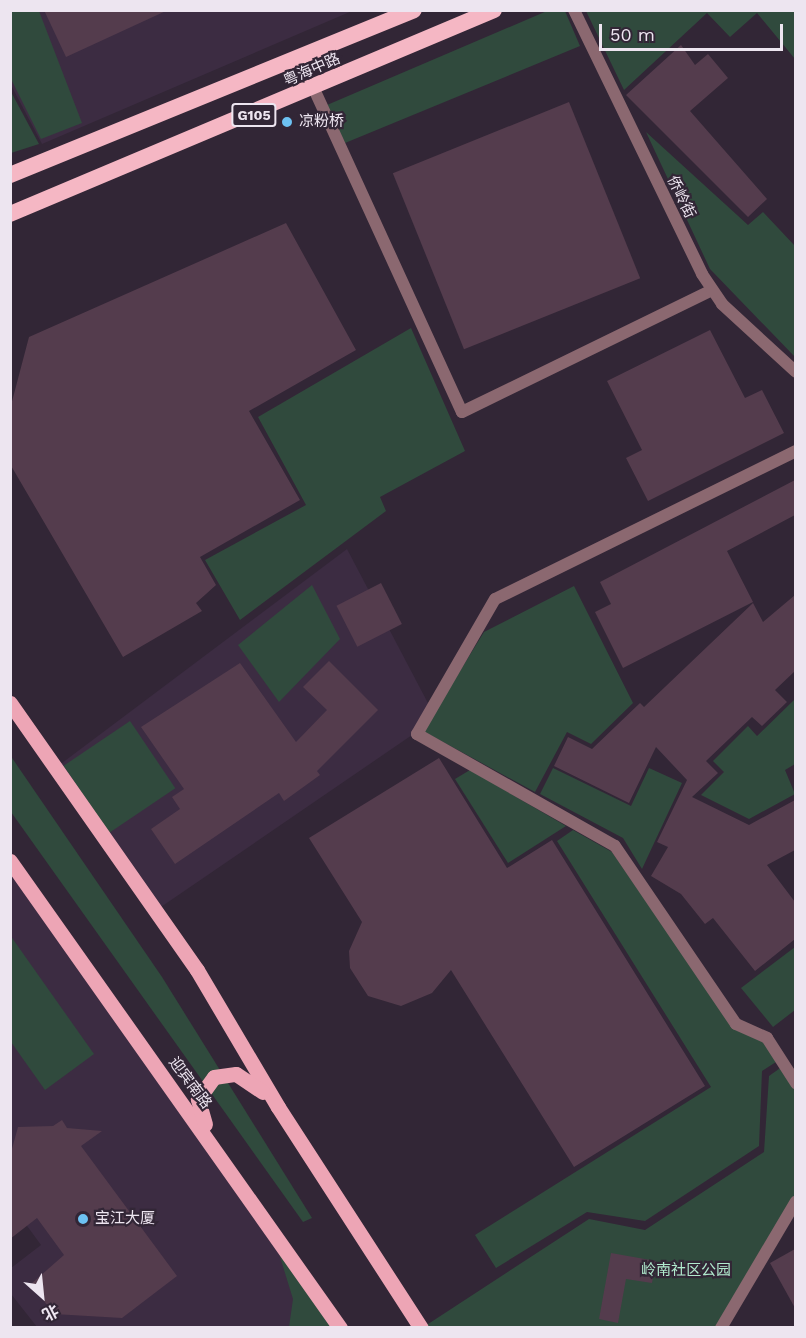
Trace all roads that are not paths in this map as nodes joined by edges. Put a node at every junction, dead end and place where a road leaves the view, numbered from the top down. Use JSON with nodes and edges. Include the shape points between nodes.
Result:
{"nodes":[{"id":1,"x":414,"y":10,"type":"edge"},
{"id":2,"x":494,"y":10,"type":"edge"},
{"id":3,"x":574,"y":10,"type":"edge"},
{"id":4,"x":314,"y":89,"type":"junction"},
{"id":5,"x":10,"y":175,"type":"edge"},
{"id":6,"x":10,"y":214,"type":"edge"},
{"id":7,"x":712,"y":290,"type":"junction"},
{"id":8,"x":795,"y":372,"type":"edge"},
{"id":9,"x":795,"y":451,"type":"edge"},
{"id":10,"x":10,"y":703,"type":"edge"},
{"id":11,"x":10,"y":861,"type":"edge"},
{"id":12,"x":795,"y":1083,"type":"edge"},
{"id":13,"x":278,"y":1107,"type":"junction"},
{"id":14,"x":217,"y":1147,"type":"junction"},
{"id":15,"x":795,"y":1201,"type":"edge"},
{"id":16,"x":340,"y":1328,"type":"edge"},
{"id":17,"x":421,"y":1328,"type":"edge"},
{"id":18,"x":721,"y":1328,"type":"edge"}],
"edges":[{"from":1,"to":5,"type":"highway","name":"粤海中路","number":"G105"},
{"from":2,"to":4,"type":"highway","name":"粤海中路","number":"G105"},
{"from":3,"to":7,"type":"street","name":"侨岭街"},
{"from":4,"to":6,"type":"highway","name":"粤海中路","number":"G105"},
{"from":4,"to":7,"type":"street","via":[[462,412]]},
{"from":7,"to":8,"type":"street","name":"侨岭街"},
{"from":9,"to":12,"type":"street","via":[[495,599],[417,734],[615,846],[736,1024],[767,1038]]},
{"from":10,"to":13,"type":"main road","via":[[197,970]]},
{"from":11,"to":14,"type":"main road","name":"迎宾南路"},
{"from":13,"to":14,"type":"main road","via":[[250,1079],[227,1073],[213,1077],[198,1099]]},
{"from":13,"to":17,"type":"main road"},
{"from":14,"to":16,"type":"main road","name":"迎宾南路"},
{"from":15,"to":18,"type":"street"}]}
